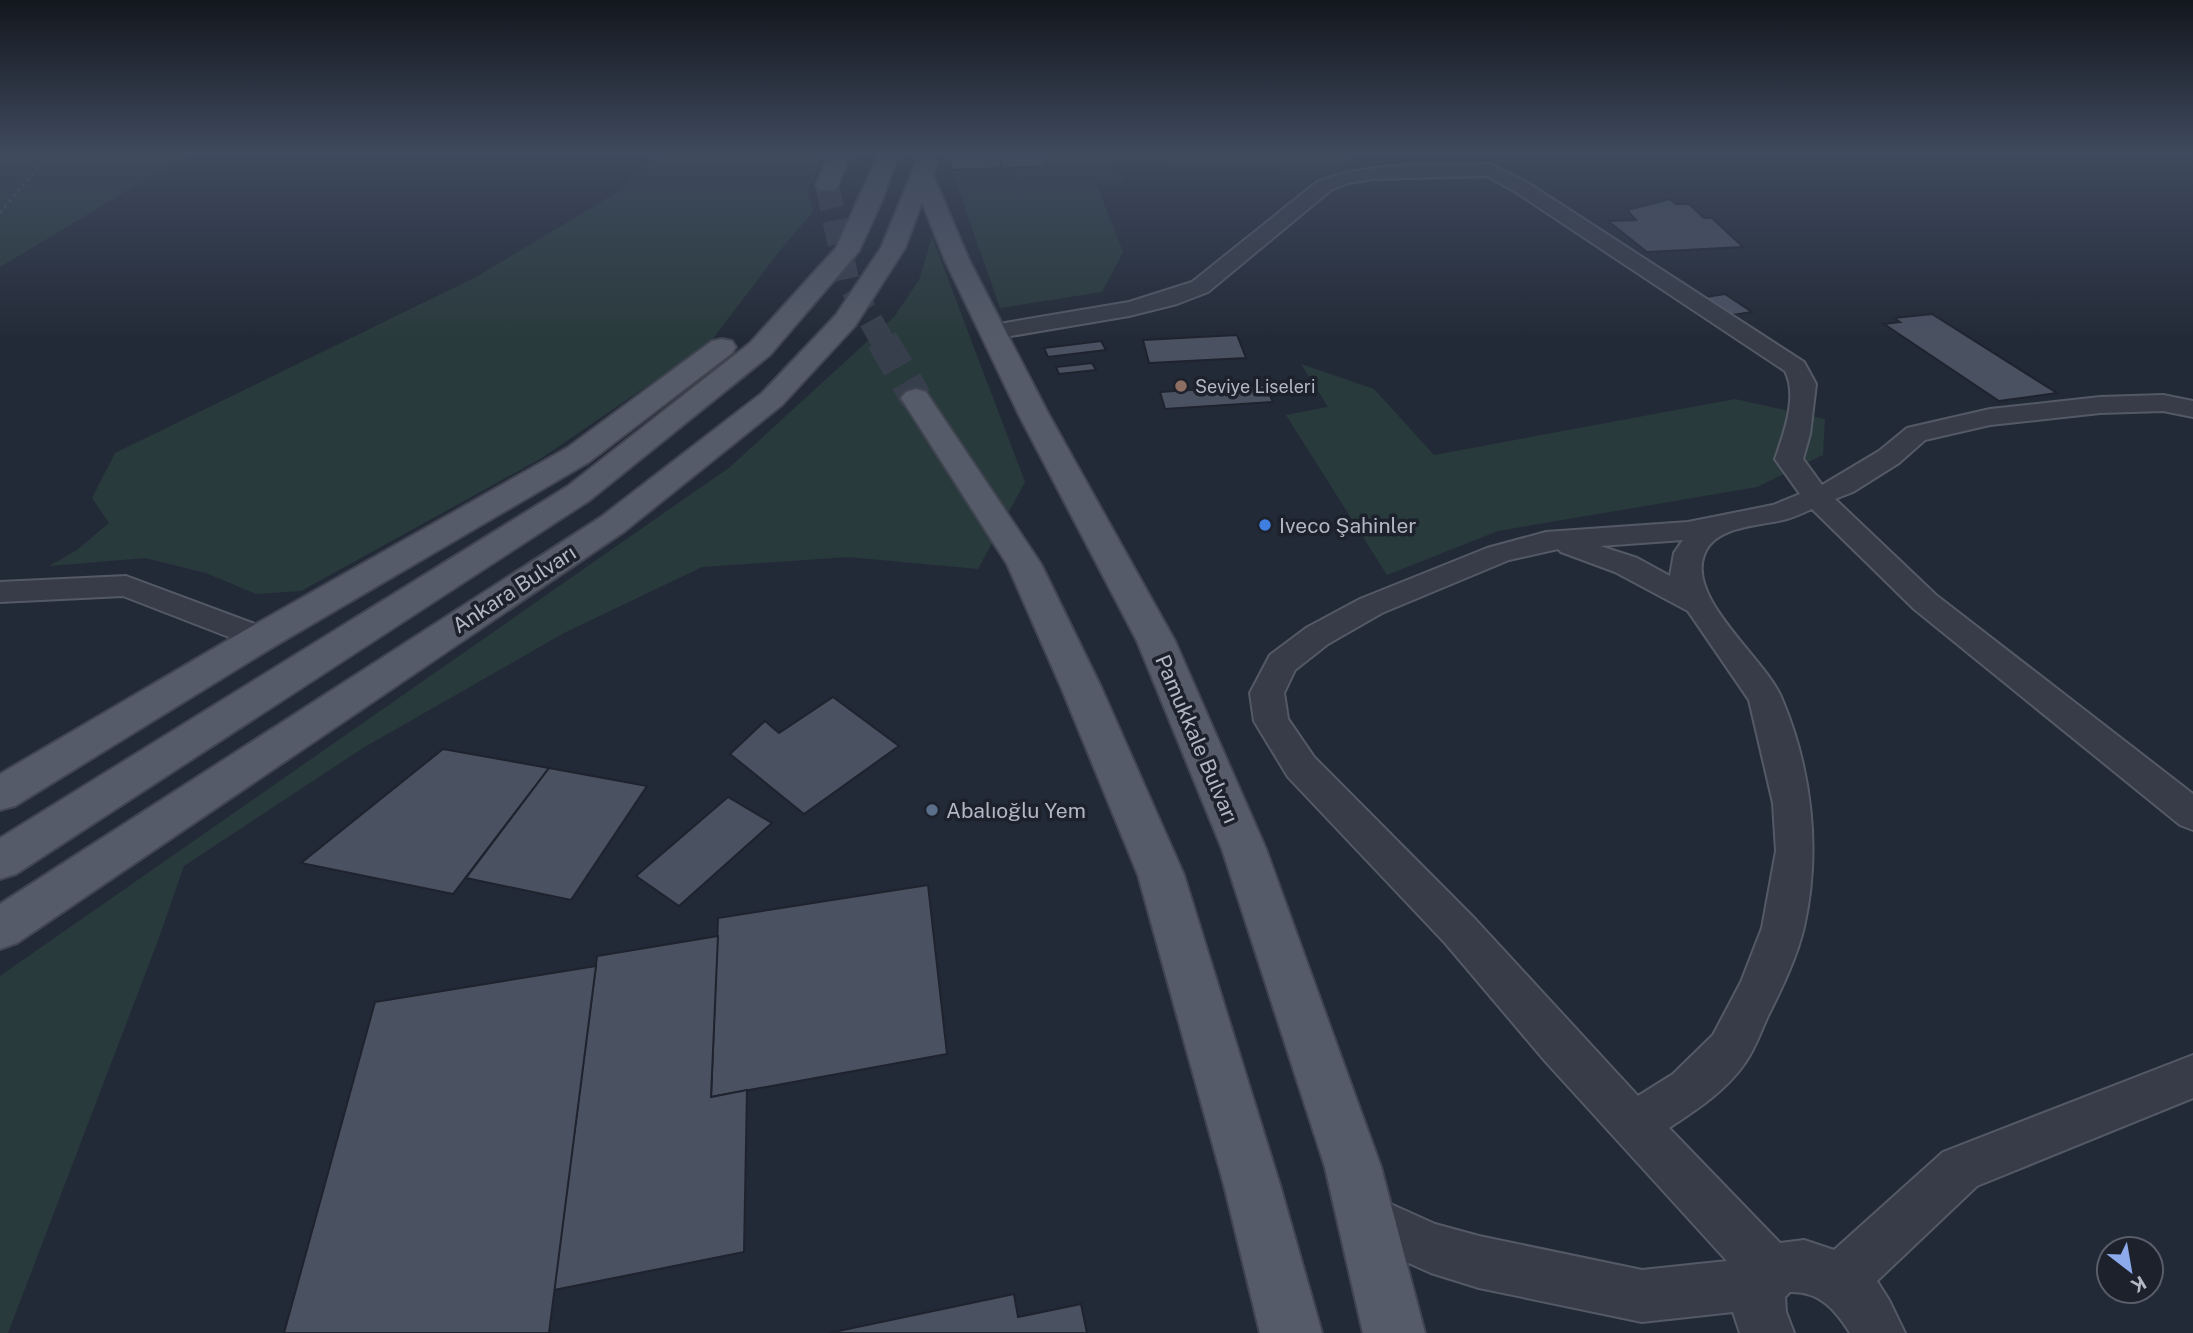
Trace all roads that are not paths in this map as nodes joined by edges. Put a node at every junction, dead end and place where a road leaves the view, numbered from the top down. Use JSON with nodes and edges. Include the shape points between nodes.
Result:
{"nodes":[{"id":1,"x":855,"y":215,"type":"edge"},
{"id":2,"x":864,"y":215,"type":"edge"},
{"id":3,"x":906,"y":215,"type":"edge"},
{"id":4,"x":942,"y":215,"type":"edge"},
{"id":5,"x":1288,"y":215,"type":"edge"},
{"id":6,"x":1564,"y":215,"type":"edge"},
{"id":7,"x":993,"y":332,"type":"junction"},
{"id":8,"x":916,"y":398,"type":"tunnel mouth"},
{"id":9,"x":2193,"y":409,"type":"edge"},
{"id":10,"x":1816,"y":497,"type":"junction"},
{"id":11,"x":1718,"y":525,"type":"junction"},
{"id":12,"x":1546,"y":541,"type":"junction"},
{"id":13,"x":0,"y":592,"type":"edge"},
{"id":14,"x":1699,"y":604,"type":"junction"},
{"id":15,"x":260,"y":638,"type":"junction"},
{"id":16,"x":0,"y":794,"type":"edge"},
{"id":17,"x":2193,"y":815,"type":"edge"},
{"id":18,"x":0,"y":861,"type":"edge"},
{"id":19,"x":0,"y":929,"type":"edge"},
{"id":20,"x":2193,"y":1076,"type":"edge"},
{"id":21,"x":1634,"y":1124,"type":"junction"},
{"id":22,"x":1364,"y":1217,"type":"junction"},
{"id":23,"x":1766,"y":1277,"type":"junction"},
{"id":24,"x":1839,"y":1281,"type":"junction"},
{"id":25,"x":1291,"y":1333,"type":"edge"},
{"id":26,"x":1394,"y":1333,"type":"edge"},
{"id":27,"x":1767,"y":1333,"type":"edge"},
{"id":28,"x":1878,"y":1333,"type":"edge"}],
"edges":[{"from":1,"to":15,"type":"main road","via":[[733,339],[578,455]]},
{"from":2,"to":18,"type":"main road","via":[[847,251],[760,349],[579,493]]},
{"from":3,"to":19,"type":"main road","name":"Ankara Bulvarı","via":[[893,247],[846,320],[772,399],[613,524]]},
{"from":4,"to":7,"type":"main road","name":"Pamukkale Bulvarı","via":[[957,260]]},
{"from":5,"to":7,"type":"street","via":[[1200,287],[1129,309]]},
{"from":6,"to":10,"type":"street","via":[[1795,367],[1804,384],[1789,459]]},
{"from":7,"to":22,"type":"main road","name":"Pamukkale Bulvarı","via":[[1156,641],[1239,836],[1353,1167]]},
{"from":8,"to":25,"type":"main road","via":[[1024,564],[1161,875]]},
{"from":9,"to":10,"type":"street","via":[[2163,403],[2100,404],[1990,417],[1916,434],[1866,472]]},
{"from":10,"to":11,"type":"street","via":[[1781,512]]},
{"from":10,"to":17,"type":"street","via":[[1925,602]]},
{"from":11,"to":12,"type":"street"},
{"from":11,"to":14,"type":"street","via":[[1689,553],[1685,575]]},
{"from":12,"to":14,"type":"street","via":[[1626,565]]},
{"from":12,"to":21,"type":"street","via":[[1497,554],[1384,601],[1317,636],[1282,663],[1267,693],[1270,721],[1301,767],[1460,931]]},
{"from":13,"to":15,"type":"street","via":[[126,586]]},
{"from":14,"to":21,"type":"street","via":[[1765,698],[1792,803],[1795,851],[1783,928],[1729,1049],[1689,1090]]},
{"from":15,"to":16,"type":"main road"},
{"from":20,"to":24,"type":"street","via":[[1960,1169]]},
{"from":21,"to":23,"type":"street"},
{"from":22,"to":23,"type":"street","via":[[1431,1248],[1479,1262],[1642,1296]]},
{"from":22,"to":26,"type":"main road","name":"Pamukkale Bulvarı"},
{"from":23,"to":24,"type":"street","via":[[1785,1265],[1802,1265]]},
{"from":23,"to":27,"type":"street","via":[[1757,1300]]},
{"from":24,"to":28,"type":"street","via":[[1869,1314]]}]}
